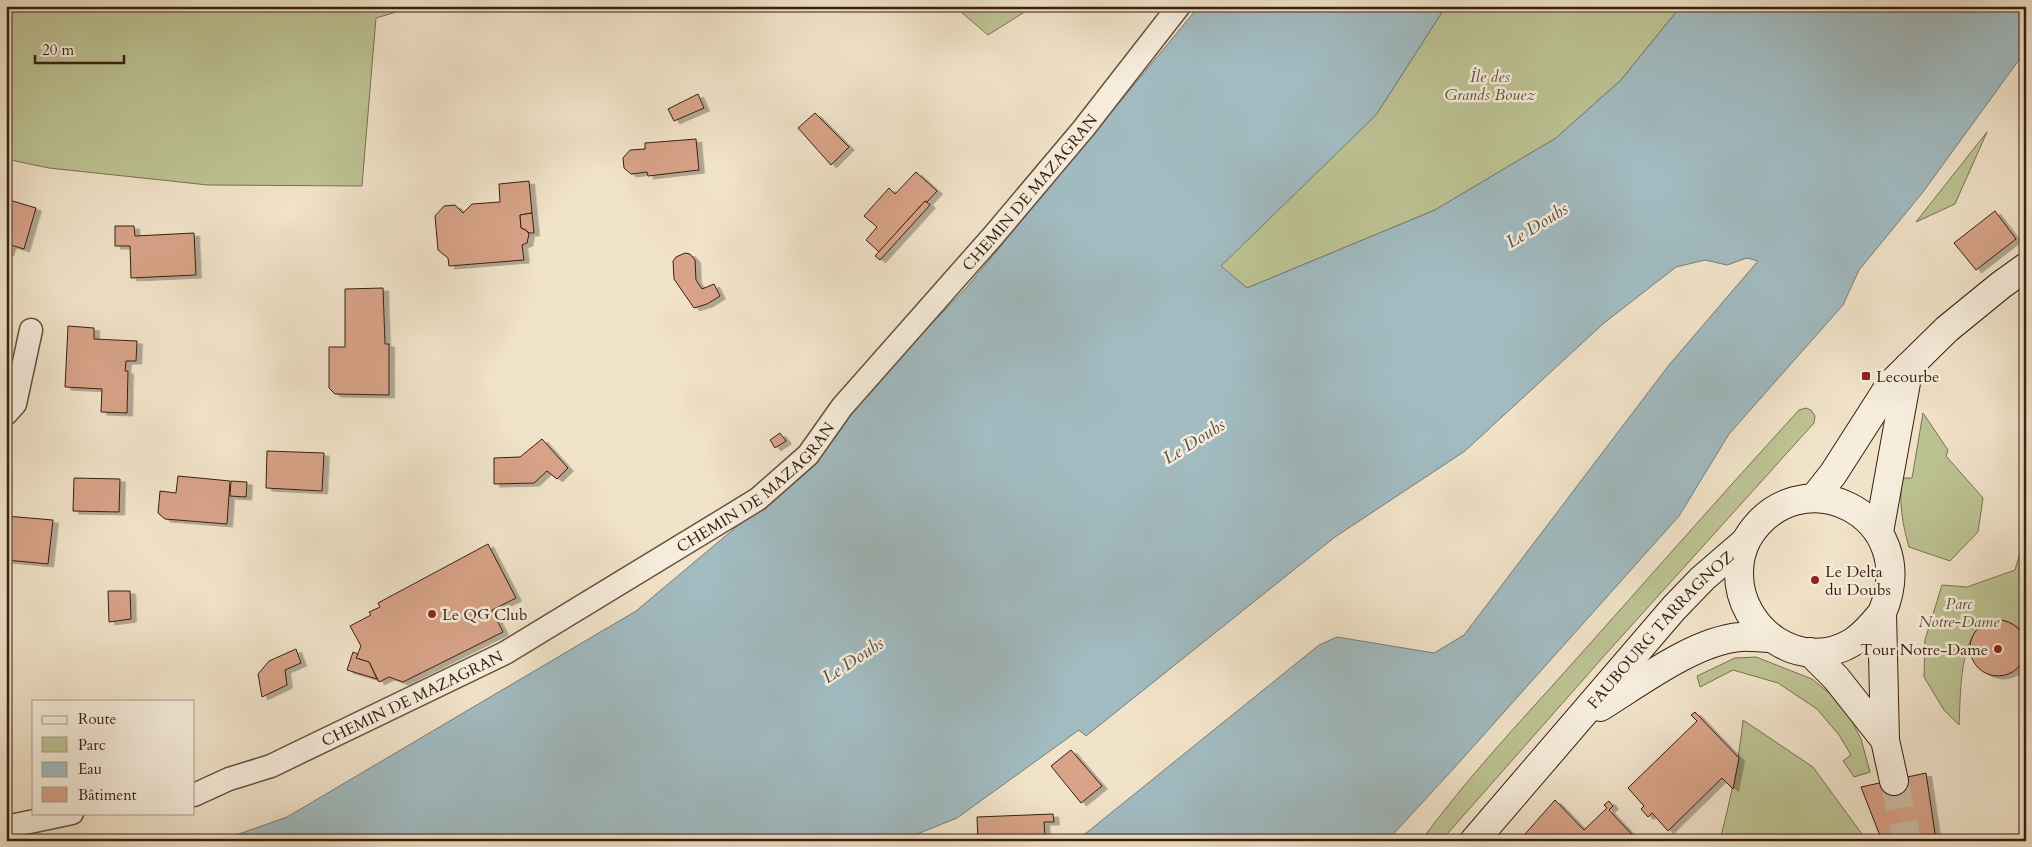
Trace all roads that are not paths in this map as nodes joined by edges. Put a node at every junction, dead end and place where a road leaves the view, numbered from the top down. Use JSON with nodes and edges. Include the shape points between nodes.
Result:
{"nodes":[{"id":1,"x":1178,"y":6,"type":"edge"},
{"id":2,"x":2026,"y":255,"type":"edge"},
{"id":3,"x":2026,"y":267,"type":"edge"},
{"id":4,"x":2001,"y":285,"type":"junction"},
{"id":5,"x":31,"y":330,"type":"dead end"},
{"id":6,"x":1909,"y":366,"type":"junction"},
{"id":7,"x":6,"y":414,"type":"edge"},
{"id":8,"x":1814,"y":498,"type":"junction"},
{"id":9,"x":1879,"y":532,"type":"junction"},
{"id":10,"x":1746,"y":541,"type":"junction"},
{"id":11,"x":1882,"y":613,"type":"junction"},
{"id":12,"x":1770,"y":638,"type":"junction"},
{"id":13,"x":1810,"y":652,"type":"junction"},
{"id":14,"x":1577,"y":721,"type":"junction"},
{"id":15,"x":1885,"y":740,"type":"junction"},
{"id":16,"x":1894,"y":781,"type":"tunnel mouth"},
{"id":17,"x":195,"y":795,"type":"edge"},
{"id":18,"x":67,"y":814,"type":"edge"},
{"id":19,"x":6,"y":827,"type":"edge"},
{"id":20,"x":1474,"y":841,"type":"edge"}],
"edges":[{"from":1,"to":17,"type":"street","name":"CHEMIN DE MAZAGRAN","via":[[1084,128],[842,407],[808,454],[758,499],[505,654],[271,766],[229,779]]},
{"from":2,"to":4,"type":"main road"},
{"from":3,"to":4,"type":"main road"},
{"from":4,"to":6,"type":"main road","via":[[1947,329]]},
{"from":5,"to":7,"type":"street","via":[[15,404]]},
{"from":6,"to":8,"type":"main road","via":[[1890,385]]},
{"from":6,"to":9,"type":"main road"},
{"from":8,"to":9,"type":"main road","via":[[1839,502],[1861,514]]},
{"from":8,"to":10,"type":"main road","via":[[1774,510]]},
{"from":9,"to":11,"type":"main road","via":[[1890,560],[1892,578]]},
{"from":10,"to":12,"type":"main road","via":[[1739,562],[1739,584],[1751,617]]},
{"from":10,"to":14,"type":"main road","name":"FAUBOURG TARRAGNOZ","via":[[1674,608]]},
{"from":11,"to":13,"type":"main road","via":[[1869,630],[1852,643],[1832,651]]},
{"from":11,"to":15,"type":"main road"},
{"from":12,"to":13,"type":"main road","via":[[1789,648]]},
{"from":12,"to":14,"type":"main road","name":"FAUBOURG TARRAGNOZ","via":[[1739,637],[1712,644],[1675,660]]},
{"from":13,"to":15,"type":"main road","via":[[1836,678]]},
{"from":14,"to":20,"type":"main road","name":"FAUBOURG TARRAGNOZ"},
{"from":15,"to":16,"type":"main road"},
{"from":18,"to":19,"type":"street"}]}
